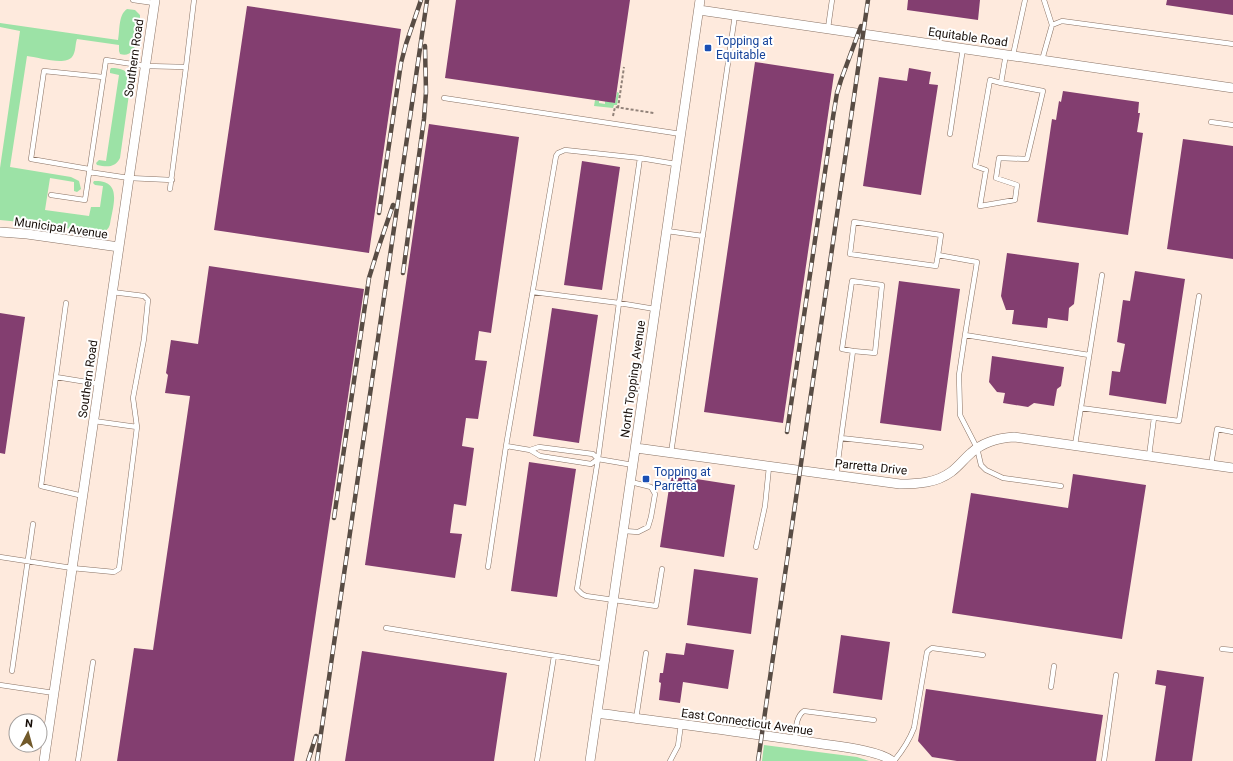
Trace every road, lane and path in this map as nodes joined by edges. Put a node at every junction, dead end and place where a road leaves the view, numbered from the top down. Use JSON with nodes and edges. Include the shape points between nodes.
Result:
{"nodes":[{"id":1,"x":133,"y":0,"type":"edge"},
{"id":2,"x":194,"y":0,"type":"edge"},
{"id":3,"x":700,"y":0,"type":"edge"},
{"id":4,"x":832,"y":0,"type":"edge"},
{"id":5,"x":1025,"y":0,"type":"edge"},
{"id":6,"x":1044,"y":0,"type":"edge"},
{"id":7,"x":154,"y":2,"type":"edge"},
{"id":8,"x":699,"y":10,"type":"junction"},
{"id":9,"x":735,"y":15,"type":"junction"},
{"id":10,"x":1052,"y":25,"type":"junction"},
{"id":11,"x":828,"y":28,"type":"junction"},
{"id":12,"x":1233,"y":44,"type":"edge"},
{"id":13,"x":964,"y":48,"type":"junction"},
{"id":14,"x":1009,"y":55,"type":"junction"},
{"id":15,"x":1042,"y":60,"type":"junction"},
{"id":16,"x":145,"y":66,"type":"junction"},
{"id":17,"x":186,"y":67,"type":"junction"},
{"id":18,"x":624,"y":67,"type":"dead end"},
{"id":19,"x":103,"y":77,"type":"junction"},
{"id":20,"x":1001,"y":83,"type":"junction"},
{"id":21,"x":1233,"y":88,"type":"edge"},
{"id":22,"x":444,"y":98,"type":"dead end"},
{"id":23,"x":618,"y":108,"type":"junction"},
{"id":24,"x":654,"y":112,"type":"dead end"},
{"id":25,"x":1211,"y":122,"type":"dead end"},
{"id":26,"x":612,"y":124,"type":"junction"},
{"id":27,"x":1233,"y":125,"type":"edge"},
{"id":28,"x":681,"y":134,"type":"junction"},
{"id":29,"x":950,"y":134,"type":"dead end"},
{"id":30,"x":640,"y":158,"type":"junction"},
{"id":31,"x":677,"y":164,"type":"junction"},
{"id":32,"x":89,"y":170,"type":"junction"},
{"id":33,"x":129,"y":178,"type":"junction"},
{"id":34,"x":172,"y":180,"type":"junction"},
{"id":35,"x":170,"y":189,"type":"dead end"},
{"id":36,"x":51,"y":195,"type":"dead end"},
{"id":37,"x":667,"y":231,"type":"junction"},
{"id":38,"x":0,"y":232,"type":"edge"},
{"id":39,"x":703,"y":236,"type":"junction"},
{"id":40,"x":119,"y":247,"type":"junction"},
{"id":41,"x":938,"y":255,"type":"junction"},
{"id":42,"x":1102,"y":275,"type":"dead end"},
{"id":43,"x":112,"y":292,"type":"junction"},
{"id":44,"x":532,"y":292,"type":"junction"},
{"id":45,"x":1199,"y":296,"type":"dead end"},
{"id":46,"x":66,"y":303,"type":"dead end"},
{"id":47,"x":619,"y":303,"type":"junction"},
{"id":48,"x":655,"y":309,"type":"junction"},
{"id":49,"x":965,"y":335,"type":"junction"},
{"id":50,"x":853,"y":351,"type":"junction"},
{"id":51,"x":1090,"y":355,"type":"junction"},
{"id":52,"x":56,"y":377,"type":"junction"},
{"id":53,"x":99,"y":384,"type":"junction"},
{"id":54,"x":1081,"y":408,"type":"junction"},
{"id":55,"x":1154,"y":418,"type":"junction"},
{"id":56,"x":94,"y":421,"type":"junction"},
{"id":57,"x":137,"y":427,"type":"junction"},
{"id":58,"x":1233,"y":432,"type":"edge"},
{"id":59,"x":841,"y":438,"type":"junction"},
{"id":60,"x":1075,"y":445,"type":"junction"},
{"id":61,"x":506,"y":446,"type":"junction"},
{"id":62,"x":921,"y":447,"type":"dead end"},
{"id":63,"x":636,"y":448,"type":"junction"},
{"id":64,"x":978,"y":448,"type":"junction"},
{"id":65,"x":530,"y":450,"type":"junction"},
{"id":66,"x":671,"y":453,"type":"junction"},
{"id":67,"x":1149,"y":456,"type":"junction"},
{"id":68,"x":598,"y":459,"type":"junction"},
{"id":69,"x":633,"y":465,"type":"junction"},
{"id":70,"x":1212,"y":465,"type":"junction"},
{"id":71,"x":769,"y":467,"type":"junction"},
{"id":72,"x":1233,"y":468,"type":"edge"},
{"id":73,"x":836,"y":476,"type":"junction"},
{"id":74,"x":631,"y":482,"type":"junction"},
{"id":75,"x":1061,"y":486,"type":"dead end"},
{"id":76,"x":83,"y":496,"type":"junction"},
{"id":77,"x":33,"y":524,"type":"dead end"},
{"id":78,"x":624,"y":531,"type":"junction"},
{"id":79,"x":756,"y":547,"type":"dead end"},
{"id":80,"x":0,"y":557,"type":"edge"},
{"id":81,"x":28,"y":561,"type":"junction"},
{"id":82,"x":488,"y":567,"type":"dead end"},
{"id":83,"x":72,"y":568,"type":"junction"},
{"id":84,"x":662,"y":569,"type":"dead end"},
{"id":85,"x":614,"y":599,"type":"junction"},
{"id":86,"x":386,"y":628,"type":"dead end"},
{"id":87,"x":1222,"y":649,"type":"dead end"},
{"id":88,"x":1233,"y":650,"type":"edge"},
{"id":89,"x":646,"y":653,"type":"dead end"},
{"id":90,"x":554,"y":656,"type":"junction"},
{"id":91,"x":983,"y":656,"type":"dead end"},
{"id":92,"x":93,"y":662,"type":"dead end"},
{"id":93,"x":605,"y":664,"type":"junction"},
{"id":94,"x":1054,"y":666,"type":"dead end"},
{"id":95,"x":12,"y":671,"type":"dead end"},
{"id":96,"x":1116,"y":675,"type":"dead end"},
{"id":97,"x":0,"y":685,"type":"edge"},
{"id":98,"x":1051,"y":687,"type":"dead end"},
{"id":99,"x":54,"y":693,"type":"junction"},
{"id":100,"x":597,"y":713,"type":"junction"},
{"id":101,"x":636,"y":718,"type":"junction"},
{"id":102,"x":874,"y":720,"type":"dead end"},
{"id":103,"x":681,"y":724,"type":"junction"},
{"id":104,"x":795,"y":740,"type":"junction"},
{"id":105,"x":44,"y":761,"type":"edge"},
{"id":106,"x":78,"y":761,"type":"edge"},
{"id":107,"x":537,"y":761,"type":"edge"},
{"id":108,"x":590,"y":761,"type":"edge"},
{"id":109,"x":670,"y":761,"type":"edge"},
{"id":110,"x":893,"y":761,"type":"edge"},
{"id":111,"x":1104,"y":761,"type":"edge"}],
"edges":[{"from":1,"to":7,"type":"lane"},
{"from":2,"to":17,"type":"lane"},
{"from":3,"to":8,"type":"street","name":"North Topping Avenue"},
{"from":4,"to":11,"type":"lane"},
{"from":5,"to":14,"type":"lane"},
{"from":6,"to":10,"type":"lane"},
{"from":7,"to":16,"type":"street","name":"Southern Road"},
{"from":8,"to":9,"type":"street","name":"Equitable Road"},
{"from":8,"to":28,"type":"street","name":"North Topping Avenue"},
{"from":9,"to":11,"type":"street","name":"Equitable Road"},
{"from":9,"to":39,"type":"lane"},
{"from":10,"to":12,"type":"lane","via":[[1062,21]]},
{"from":10,"to":15,"type":"lane"},
{"from":11,"to":13,"type":"street","name":"Equitable Road"},
{"from":13,"to":14,"type":"street","name":"Equitable Road"},
{"from":13,"to":29,"type":"lane"},
{"from":14,"to":15,"type":"street","name":"Equitable Road"},
{"from":14,"to":20,"type":"lane"},
{"from":15,"to":21,"type":"street","name":"Equitable Road"},
{"from":16,"to":17,"type":"lane"},
{"from":16,"to":19,"type":"lane","via":[[106,60]]},
{"from":16,"to":33,"type":"street","name":"Southern Road"},
{"from":17,"to":34,"type":"lane"},
{"from":18,"to":23,"type":"path"},
{"from":19,"to":32,"type":"lane"},
{"from":19,"to":32,"type":"lane","via":[[44,70],[34,136],[31,158]]},
{"from":20,"to":20,"type":"lane","via":[[990,80],[976,166],[986,170],[980,206],[1015,200],[1017,185],[996,178],[999,158],[1027,159],[1043,91]]},
{"from":22,"to":26,"type":"lane"},
{"from":23,"to":24,"type":"path"},
{"from":23,"to":26,"type":"path","via":[[614,107]]},
{"from":25,"to":27,"type":"lane"},
{"from":26,"to":28,"type":"lane"},
{"from":28,"to":31,"type":"street","name":"North Topping Avenue"},
{"from":30,"to":31,"type":"lane"},
{"from":30,"to":44,"type":"lane","via":[[565,150],[558,153]]},
{"from":30,"to":47,"type":"lane"},
{"from":31,"to":37,"type":"street","name":"North Topping Avenue"},
{"from":32,"to":33,"type":"lane"},
{"from":32,"to":36,"type":"lane","via":[[84,200]]},
{"from":33,"to":34,"type":"lane"},
{"from":33,"to":40,"type":"street","name":"Southern Road"},
{"from":34,"to":35,"type":"lane"},
{"from":37,"to":39,"type":"lane"},
{"from":37,"to":48,"type":"street","name":"North Topping Avenue"},
{"from":38,"to":40,"type":"street","name":"Municipal Avenue"},
{"from":39,"to":66,"type":"lane"},
{"from":40,"to":43,"type":"street","name":"Southern Road"},
{"from":41,"to":41,"type":"lane","via":[[936,266],[850,254],[854,222],[941,235]]},
{"from":41,"to":49,"type":"lane","via":[[978,262]]},
{"from":42,"to":51,"type":"lane"},
{"from":43,"to":53,"type":"street","name":"Southern Road"},
{"from":43,"to":57,"type":"lane","via":[[144,296],[148,300],[133,398]]},
{"from":44,"to":47,"type":"lane"},
{"from":44,"to":61,"type":"lane"},
{"from":45,"to":55,"type":"lane","via":[[1179,421]]},
{"from":46,"to":52,"type":"lane"},
{"from":47,"to":48,"type":"lane"},
{"from":47,"to":68,"type":"lane"},
{"from":48,"to":63,"type":"street","name":"North Topping Avenue"},
{"from":49,"to":51,"type":"lane"},
{"from":49,"to":64,"type":"lane","via":[[959,375],[960,415]]},
{"from":50,"to":50,"type":"lane","via":[[875,353],[882,284],[852,281],[842,349]]},
{"from":50,"to":59,"type":"lane"},
{"from":51,"to":54,"type":"lane"},
{"from":52,"to":53,"type":"lane"},
{"from":52,"to":76,"type":"lane","via":[[42,486]]},
{"from":53,"to":56,"type":"street","name":"Southern Road"},
{"from":54,"to":55,"type":"lane"},
{"from":54,"to":60,"type":"lane"},
{"from":55,"to":67,"type":"lane"},
{"from":56,"to":57,"type":"lane"},
{"from":56,"to":76,"type":"street","name":"Southern Road"},
{"from":57,"to":83,"type":"lane","via":[[120,569],[114,572]]},
{"from":58,"to":70,"type":"lane","via":[[1217,429]]},
{"from":59,"to":62,"type":"lane"},
{"from":59,"to":73,"type":"lane"},
{"from":60,"to":64,"type":"street","name":"Parretta Drive","via":[[1014,437],[998,438]]},
{"from":60,"to":67,"type":"street","name":"Parretta Drive"},
{"from":61,"to":65,"type":"lane"},
{"from":61,"to":82,"type":"lane"},
{"from":63,"to":66,"type":"street","name":"Parretta Drive"},
{"from":63,"to":69,"type":"street","name":"North Topping Avenue"},
{"from":64,"to":73,"type":"street","name":"Parretta Drive","via":[[952,472],[922,484],[900,484]]},
{"from":64,"to":75,"type":"lane","via":[[981,465],[986,470],[1004,478]]},
{"from":65,"to":68,"type":"lane","via":[[539,447],[593,454]]},
{"from":65,"to":68,"type":"lane","via":[[540,456],[591,464]]},
{"from":66,"to":71,"type":"street","name":"Parretta Drive"},
{"from":67,"to":70,"type":"street","name":"Parretta Drive"},
{"from":68,"to":69,"type":"lane"},
{"from":68,"to":85,"type":"lane","via":[[577,589],[586,596]]},
{"from":69,"to":74,"type":"street","name":"North Topping Avenue"},
{"from":70,"to":72,"type":"street","name":"Parretta Drive"},
{"from":71,"to":73,"type":"street","name":"Parretta Drive"},
{"from":71,"to":79,"type":"lane","via":[[765,506]]},
{"from":74,"to":78,"type":"street","name":"North Topping Avenue"},
{"from":74,"to":78,"type":"lane","via":[[651,487],[655,494],[648,527],[638,532]]},
{"from":76,"to":83,"type":"street","name":"Southern Road"},
{"from":77,"to":81,"type":"lane"},
{"from":78,"to":85,"type":"street","name":"North Topping Avenue"},
{"from":80,"to":81,"type":"lane"},
{"from":81,"to":83,"type":"lane"},
{"from":81,"to":95,"type":"lane"},
{"from":83,"to":99,"type":"street","name":"Southern Road"},
{"from":84,"to":85,"type":"lane","via":[[656,606]]},
{"from":85,"to":93,"type":"street","name":"North Topping Avenue"},
{"from":86,"to":90,"type":"lane"},
{"from":87,"to":88,"type":"lane"},
{"from":89,"to":101,"type":"lane"},
{"from":90,"to":93,"type":"lane"},
{"from":90,"to":107,"type":"lane"},
{"from":91,"to":110,"type":"lane","via":[[932,648],[928,650],[914,728],[905,747]]},
{"from":92,"to":106,"type":"lane"},
{"from":93,"to":100,"type":"street","name":"North Topping Avenue"},
{"from":94,"to":98,"type":"lane"},
{"from":96,"to":111,"type":"lane"},
{"from":97,"to":99,"type":"lane"},
{"from":99,"to":105,"type":"street","name":"Southern Road"},
{"from":100,"to":101,"type":"street","name":"East Connecticut Avenue"},
{"from":100,"to":108,"type":"street","name":"North Topping Avenue"},
{"from":101,"to":103,"type":"street","name":"East Connecticut Avenue"},
{"from":102,"to":104,"type":"lane","via":[[804,711],[798,717]]},
{"from":103,"to":104,"type":"street","name":"East Connecticut Avenue"},
{"from":103,"to":109,"type":"lane","via":[[678,746]]},
{"from":104,"to":110,"type":"street","name":"East Connecticut Avenue","via":[[877,754]]}]}
